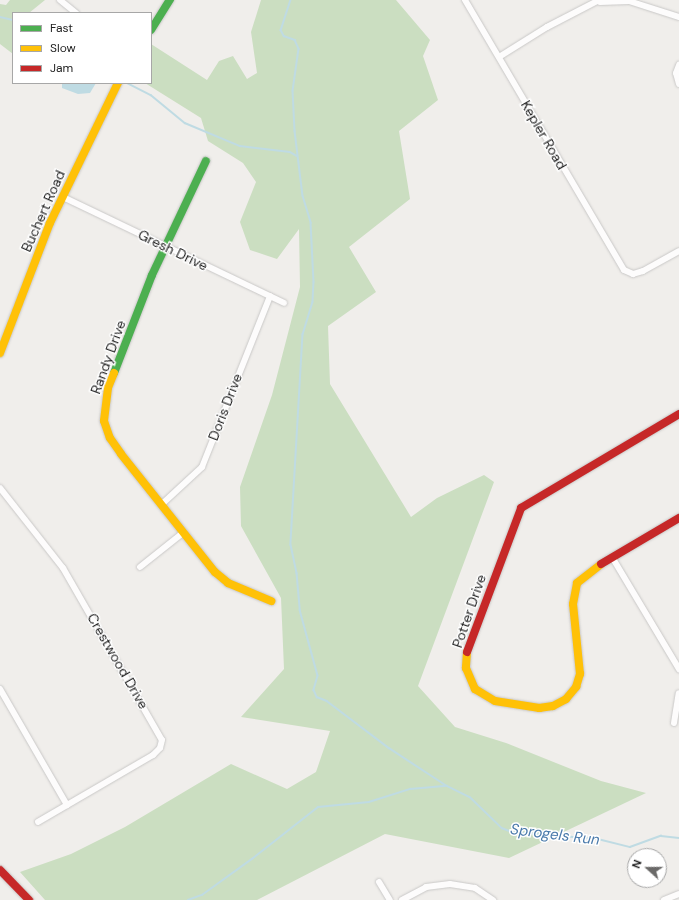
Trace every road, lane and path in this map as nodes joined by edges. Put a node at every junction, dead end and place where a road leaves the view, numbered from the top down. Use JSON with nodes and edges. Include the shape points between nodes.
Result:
{"nodes":[{"id":1,"x":60,"y":0,"type":"edge"},
{"id":2,"x":170,"y":0,"type":"edge"},
{"id":3,"x":465,"y":0,"type":"edge"},
{"id":4,"x":600,"y":1,"type":"edge"},
{"id":5,"x":75,"y":12,"type":"edge"},
{"id":6,"x":679,"y":16,"type":"edge"},
{"id":7,"x":152,"y":28,"type":"edge"},
{"id":8,"x":499,"y":57,"type":"junction"},
{"id":9,"x":679,"y":65,"type":"edge"},
{"id":10,"x":118,"y":84,"type":"edge"},
{"id":11,"x":679,"y":84,"type":"edge"},
{"id":12,"x":206,"y":161,"type":"dead end"},
{"id":13,"x":63,"y":197,"type":"junction"},
{"id":14,"x":165,"y":246,"type":"junction"},
{"id":15,"x":679,"y":251,"type":"edge"},
{"id":16,"x":270,"y":296,"type":"junction"},
{"id":17,"x":284,"y":303,"type":"dead end"},
{"id":18,"x":0,"y":354,"type":"edge"},
{"id":19,"x":679,"y":414,"type":"edge"},
{"id":20,"x":0,"y":488,"type":"edge"},
{"id":21,"x":161,"y":504,"type":"junction"},
{"id":22,"x":679,"y":518,"type":"edge"},
{"id":23,"x":184,"y":532,"type":"junction"},
{"id":24,"x":612,"y":557,"type":"junction"},
{"id":25,"x":140,"y":567,"type":"dead end"},
{"id":26,"x":271,"y":601,"type":"dead end"},
{"id":27,"x":679,"y":669,"type":"edge"},
{"id":28,"x":0,"y":689,"type":"edge"},
{"id":29,"x":679,"y":693,"type":"edge"},
{"id":30,"x":674,"y":723,"type":"dead end"},
{"id":31,"x":67,"y":805,"type":"junction"},
{"id":32,"x":38,"y":822,"type":"dead end"},
{"id":33,"x":0,"y":870,"type":"edge"},
{"id":34,"x":379,"y":882,"type":"dead end"},
{"id":35,"x":679,"y":894,"type":"edge"},
{"id":36,"x":29,"y":900,"type":"edge"},
{"id":37,"x":390,"y":900,"type":"edge"},
{"id":38,"x":402,"y":900,"type":"edge"},
{"id":39,"x":493,"y":900,"type":"edge"},
{"id":40,"x":664,"y":900,"type":"edge"}],
"edges":[{"from":1,"to":5,"type":"street"},
{"from":2,"to":7,"type":"street"},
{"from":3,"to":8,"type":"street","name":"Kepler Road"},
{"from":4,"to":6,"type":"street","via":[[629,1]]},
{"from":4,"to":8,"type":"street","via":[[547,27]]},
{"from":8,"to":15,"type":"street","name":"Kepler Road","via":[[624,270],[633,274],[643,271]]},
{"from":9,"to":11,"type":"street","via":[[676,73]]},
{"from":10,"to":13,"type":"street","name":"Buchert Road"},
{"from":12,"to":14,"type":"street","name":"Randy Drive"},
{"from":13,"to":14,"type":"street","name":"Gresh Drive"},
{"from":13,"to":18,"type":"street","name":"Buchert Road"},
{"from":14,"to":16,"type":"street","name":"Gresh Drive"},
{"from":14,"to":21,"type":"street","name":"Randy Drive","via":[[108,388],[104,413],[110,438]]},
{"from":16,"to":17,"type":"street","name":"Gresh Drive"},
{"from":16,"to":21,"type":"street","name":"Doris Drive","via":[[202,468]]},
{"from":19,"to":24,"type":"street","name":"Potter Drive","via":[[521,508],[468,653],[466,668],[475,689],[495,701],[539,708],[553,706],[569,696],[577,685],[580,670],[573,604],[575,588],[588,571]]},
{"from":20,"to":31,"type":"street","name":"Crestwood Drive","via":[[63,568],[162,737],[162,746],[153,755]]},
{"from":21,"to":23,"type":"street","name":"Randy Drive"},
{"from":22,"to":24,"type":"street","name":"Potter Drive"},
{"from":23,"to":25,"type":"street"},
{"from":23,"to":26,"type":"street","name":"Randy Drive","via":[[222,578]]},
{"from":24,"to":27,"type":"street"},
{"from":28,"to":31,"type":"street"},
{"from":29,"to":30,"type":"street"},
{"from":31,"to":32,"type":"street","name":"Crestwood Drive"},
{"from":33,"to":36,"type":"street"},
{"from":34,"to":37,"type":"street"},
{"from":35,"to":40,"type":"street"},
{"from":38,"to":39,"type":"street","via":[[426,887],[450,884],[471,886]]}]}
